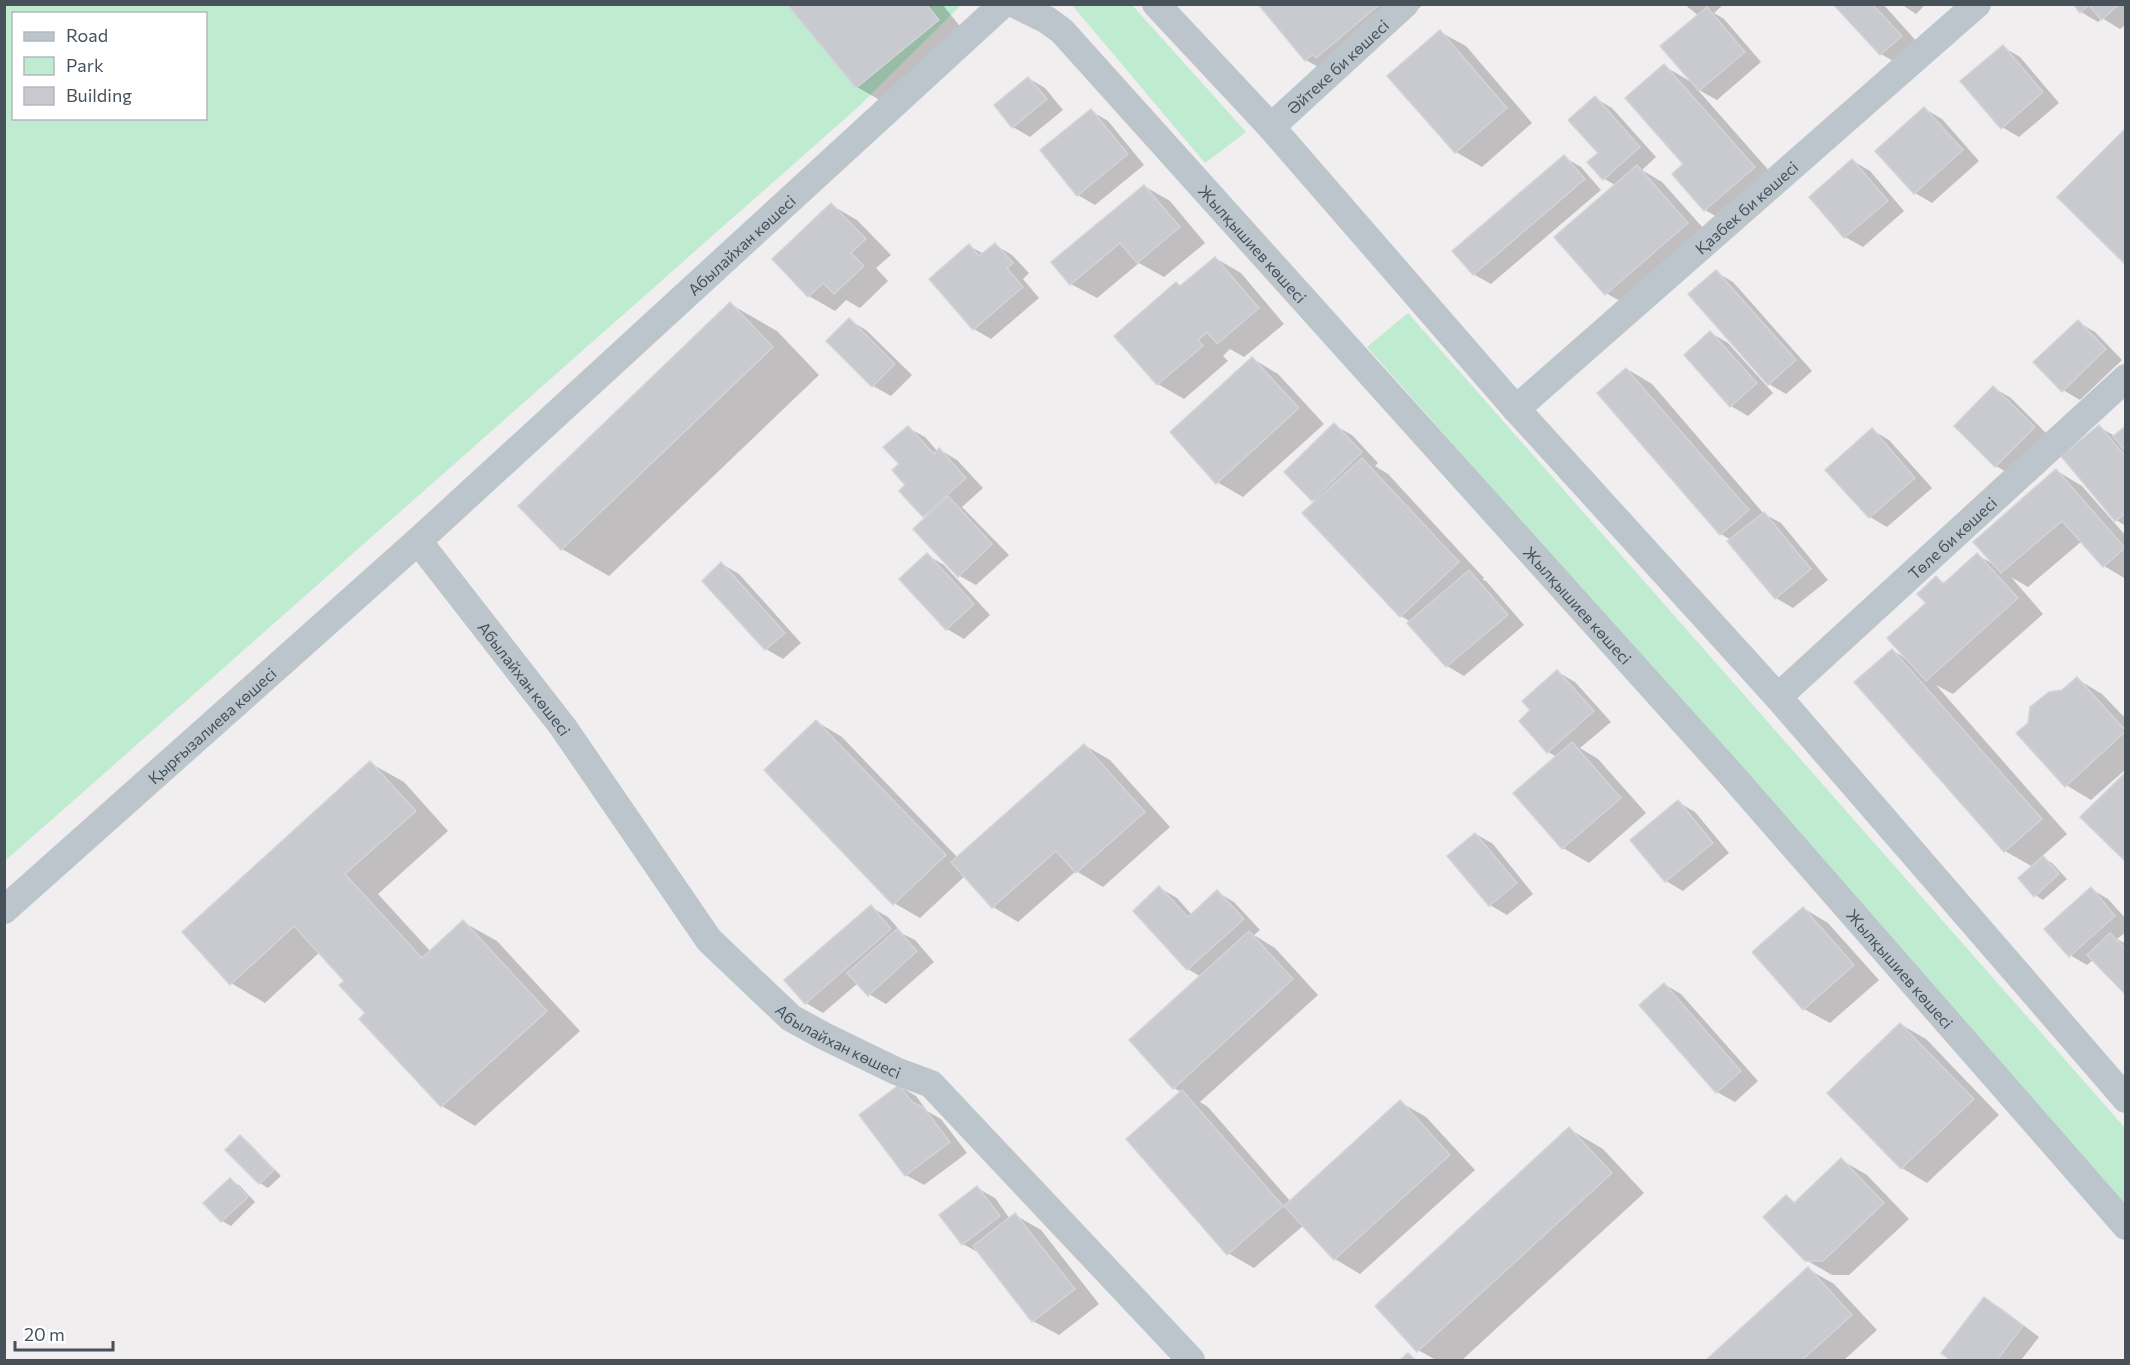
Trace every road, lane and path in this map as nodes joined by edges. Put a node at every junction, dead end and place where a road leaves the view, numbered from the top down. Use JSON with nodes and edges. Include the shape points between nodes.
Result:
{"nodes":[{"id":1,"x":1003,"y":4,"type":"edge"},
{"id":2,"x":1015,"y":4,"type":"edge"},
{"id":3,"x":1156,"y":4,"type":"edge"},
{"id":4,"x":1405,"y":4,"type":"edge"},
{"id":5,"x":1977,"y":4,"type":"edge"},
{"id":6,"x":1271,"y":127,"type":"junction"},
{"id":7,"x":2126,"y":378,"type":"edge"},
{"id":8,"x":1516,"y":409,"type":"junction"},
{"id":9,"x":418,"y":541,"type":"junction"},
{"id":10,"x":1778,"y":697,"type":"junction"},
{"id":11,"x":4,"y":910,"type":"edge"},
{"id":12,"x":2126,"y":1099,"type":"edge"},
{"id":13,"x":2126,"y":1226,"type":"edge"},
{"id":14,"x":1191,"y":1360,"type":"edge"}],
"edges":[{"from":1,"to":9,"type":"street","name":"Абылайхан көшесі"},
{"from":2,"to":13,"type":"street","name":"Жылқышиев көшесі","via":[[1062,31],[1728,771]]},
{"from":3,"to":6,"type":"street"},
{"from":4,"to":6,"type":"street","name":"Әйтеке би көшесі"},
{"from":5,"to":8,"type":"street","name":"Қазбек би көшесі"},
{"from":6,"to":8,"type":"street"},
{"from":7,"to":10,"type":"street","name":"Төле би көшесі"},
{"from":8,"to":10,"type":"street"},
{"from":9,"to":11,"type":"street","name":"Қырғызалиева көшесі"},
{"from":9,"to":14,"type":"street","name":"Абылайхан көшесі","via":[[563,727],[709,940],[791,1018],[896,1071],[931,1084]]},
{"from":10,"to":12,"type":"street"}]}
